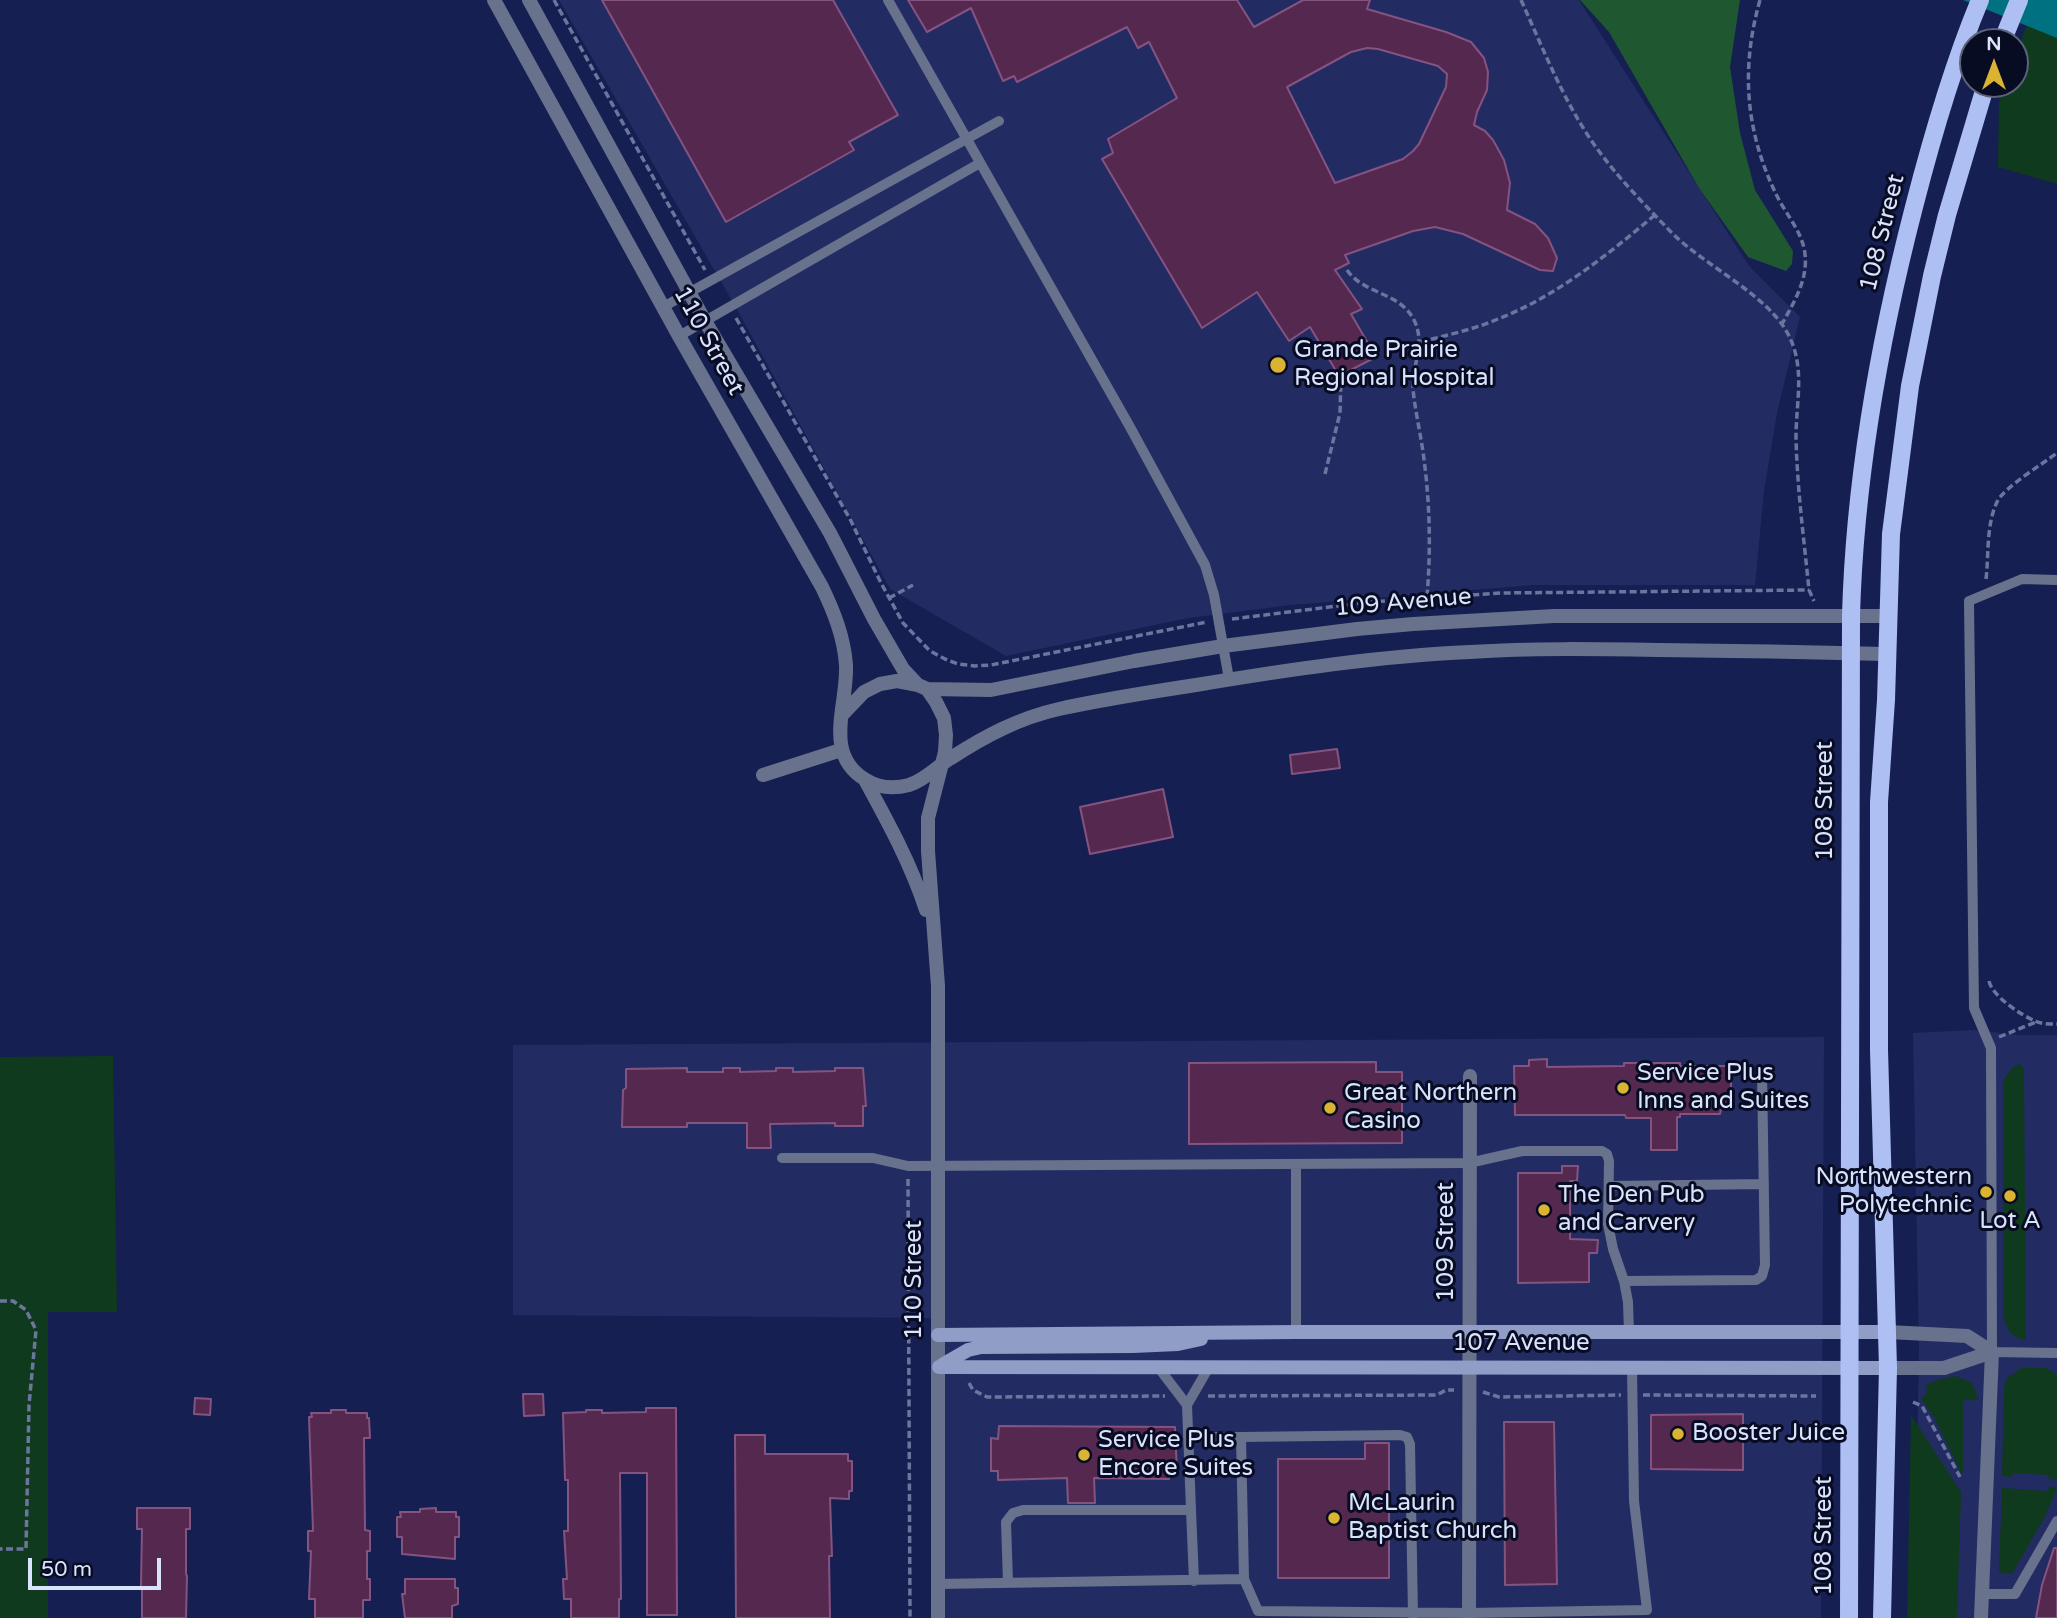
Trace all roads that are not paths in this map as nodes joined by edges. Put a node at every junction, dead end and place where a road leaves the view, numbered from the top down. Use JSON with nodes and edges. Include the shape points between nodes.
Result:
{"nodes":[{"id":1,"x":494,"y":0,"type":"edge"},
{"id":2,"x":529,"y":0,"type":"edge"},
{"id":3,"x":888,"y":0,"type":"edge"},
{"id":4,"x":1980,"y":0,"type":"edge"},
{"id":5,"x":2019,"y":0,"type":"edge"},
{"id":6,"x":2008,"y":28,"type":"edge"},
{"id":7,"x":1982,"y":98,"type":"edge"},
{"id":8,"x":999,"y":121,"type":"dead end"},
{"id":9,"x":967,"y":139,"type":"junction"},
{"id":10,"x":980,"y":163,"type":"junction"},
{"id":11,"x":690,"y":293,"type":"junction"},
{"id":12,"x":663,"y":307,"type":"junction"},
{"id":13,"x":705,"y":321,"type":"junction"},
{"id":14,"x":679,"y":336,"type":"junction"},
{"id":15,"x":2057,"y":580,"type":"edge"},
{"id":16,"x":1851,"y":615,"type":"junction"},
{"id":17,"x":1888,"y":616,"type":"junction"},
{"id":18,"x":1223,"y":646,"type":"junction"},
{"id":19,"x":1851,"y":653,"type":"junction"},
{"id":20,"x":1886,"y":654,"type":"junction"},
{"id":21,"x":1229,"y":679,"type":"junction"},
{"id":22,"x":923,"y":687,"type":"junction"},
{"id":23,"x":843,"y":714,"type":"junction"},
{"id":24,"x":841,"y":750,"type":"junction"},
{"id":25,"x":942,"y":763,"type":"junction"},
{"id":26,"x":763,"y":775,"type":"dead end"},
{"id":27,"x":864,"y":779,"type":"junction"},
{"id":28,"x":936,"y":942,"type":"junction"},
{"id":29,"x":1762,"y":1072,"type":"dead end"},
{"id":30,"x":1470,"y":1076,"type":"dead end"},
{"id":31,"x":782,"y":1158,"type":"dead end"},
{"id":32,"x":1469,"y":1163,"type":"junction"},
{"id":33,"x":1296,"y":1164,"type":"junction"},
{"id":34,"x":937,"y":1166,"type":"junction"},
{"id":35,"x":1764,"y":1184,"type":"junction"},
{"id":36,"x":1609,"y":1186,"type":"junction"},
{"id":37,"x":1624,"y":1281,"type":"junction"},
{"id":38,"x":1229,"y":1332,"type":"junction"},
{"id":39,"x":1296,"y":1332,"type":"junction"},
{"id":40,"x":1470,"y":1332,"type":"junction"},
{"id":41,"x":1850,"y":1332,"type":"junction"},
{"id":42,"x":1888,"y":1332,"type":"junction"},
{"id":43,"x":1629,"y":1333,"type":"junction"},
{"id":44,"x":938,"y":1335,"type":"junction"},
{"id":45,"x":1992,"y":1352,"type":"junction"},
{"id":46,"x":2057,"y":1353,"type":"edge"},
{"id":47,"x":939,"y":1367,"type":"junction"},
{"id":48,"x":1158,"y":1367,"type":"junction"},
{"id":49,"x":1209,"y":1367,"type":"junction"},
{"id":50,"x":1471,"y":1367,"type":"junction"},
{"id":51,"x":1632,"y":1367,"type":"junction"},
{"id":52,"x":1850,"y":1368,"type":"junction"},
{"id":53,"x":1888,"y":1368,"type":"junction"},
{"id":54,"x":1189,"y":1400,"type":"junction"},
{"id":55,"x":1188,"y":1437,"type":"junction"},
{"id":56,"x":1241,"y":1437,"type":"junction"},
{"id":57,"x":1191,"y":1510,"type":"junction"},
{"id":58,"x":2057,"y":1521,"type":"edge"},
{"id":59,"x":1244,"y":1579,"type":"junction"},
{"id":60,"x":1194,"y":1581,"type":"junction"},
{"id":61,"x":1008,"y":1583,"type":"junction"},
{"id":62,"x":938,"y":1584,"type":"junction"},
{"id":63,"x":1982,"y":1594,"type":"junction"},
{"id":64,"x":1258,"y":1614,"type":"edge"},
{"id":65,"x":1647,"y":1614,"type":"edge"},
{"id":66,"x":1413,"y":1615,"type":"edge"},
{"id":67,"x":1469,"y":1615,"type":"edge"},
{"id":68,"x":938,"y":1618,"type":"edge"},
{"id":69,"x":1849,"y":1618,"type":"edge"},
{"id":70,"x":1882,"y":1618,"type":"edge"},
{"id":71,"x":1981,"y":1618,"type":"edge"}],
"edges":[{"from":1,"to":12,"type":"street","name":"110 Street"},
{"from":2,"to":11,"type":"street","name":"110 Street"},
{"from":3,"to":9,"type":"lane"},
{"from":4,"to":16,"type":"main road","name":"108 Street","via":[[1935,129],[1877,366],[1860,485]]},
{"from":5,"to":6,"type":"main road"},
{"from":7,"to":17,"type":"main road","via":[[1935,264],[1910,386],[1894,511]]},
{"from":8,"to":9,"type":"lane"},
{"from":9,"to":10,"type":"lane"},
{"from":9,"to":11,"type":"lane"},
{"from":10,"to":13,"type":"lane"},
{"from":10,"to":18,"type":"lane","via":[[1205,565]]},
{"from":11,"to":12,"type":"lane"},
{"from":11,"to":13,"type":"street","name":"110 Street"},
{"from":12,"to":14,"type":"street","name":"110 Street"},
{"from":13,"to":14,"type":"lane"},
{"from":13,"to":22,"type":"street","name":"110 Street","via":[[830,533],[883,635],[904,669]]},
{"from":14,"to":23,"type":"street","name":"110 Street","via":[[834,612],[846,663]]},
{"from":15,"to":45,"type":"lane","via":[[2022,579],[1969,601],[1975,1008],[1991,1048]]},
{"from":16,"to":17,"type":"street","name":"109 Avenue"},
{"from":16,"to":18,"type":"street","name":"109 Avenue","via":[[1482,619]]},
{"from":16,"to":19,"type":"main road","name":"108 Street"},
{"from":17,"to":20,"type":"main road"},
{"from":18,"to":21,"type":"lane"},
{"from":18,"to":22,"type":"street","name":"109 Avenue","via":[[1011,688]]},
{"from":19,"to":20,"type":"street"},
{"from":19,"to":21,"type":"street","via":[[1481,651]]},
{"from":19,"to":41,"type":"main road","name":"108 Street"},
{"from":20,"to":42,"type":"main road","via":[[1879,802],[1879,1050]]},
{"from":21,"to":25,"type":"street","via":[[1034,716],[990,734]]},
{"from":22,"to":23,"type":"street","via":[[897,681],[880,684],[864,692]]},
{"from":22,"to":25,"type":"street","via":[[944,718]]},
{"from":23,"to":24,"type":"street"},
{"from":24,"to":26,"type":"street"},
{"from":24,"to":27,"type":"street"},
{"from":25,"to":27,"type":"street","via":[[907,785],[878,786]]},
{"from":25,"to":28,"type":"street","name":"110 Street","via":[[928,818]]},
{"from":27,"to":28,"type":"street","name":"110 Street","via":[[918,885]]},
{"from":28,"to":34,"type":"street","name":"110 Street"},
{"from":29,"to":35,"type":"lane"},
{"from":30,"to":32,"type":"street","name":"109 Street"},
{"from":31,"to":34,"type":"lane","via":[[873,1158],[908,1166]]},
{"from":32,"to":33,"type":"lane"},
{"from":32,"to":36,"type":"lane","via":[[1522,1152],[1602,1151],[1609,1161]]},
{"from":32,"to":40,"type":"street","name":"109 Street"},
{"from":33,"to":34,"type":"lane"},
{"from":33,"to":39,"type":"lane"},
{"from":34,"to":44,"type":"street","name":"110 Street"},
{"from":35,"to":36,"type":"lane"},
{"from":35,"to":37,"type":"lane","via":[[1762,1276],[1756,1280]]},
{"from":36,"to":37,"type":"lane","via":[[1608,1224]]},
{"from":37,"to":43,"type":"lane"},
{"from":38,"to":39,"type":"main road","name":"107 Avenue"},
{"from":38,"to":44,"type":"main road","name":"107 Avenue"},
{"from":38,"to":47,"type":"main road","via":[[1178,1343],[981,1347]]},
{"from":39,"to":40,"type":"main road","name":"107 Avenue"},
{"from":40,"to":43,"type":"main road","name":"107 Avenue"},
{"from":40,"to":50,"type":"street","name":"109 Street"},
{"from":41,"to":42,"type":"main road","name":"107 Avenue"},
{"from":41,"to":43,"type":"main road","name":"107 Avenue"},
{"from":41,"to":52,"type":"main road","name":"108 Street"},
{"from":42,"to":45,"type":"street","via":[[1967,1336]]},
{"from":42,"to":53,"type":"main road"},
{"from":44,"to":47,"type":"street","name":"110 Street"},
{"from":45,"to":46,"type":"lane"},
{"from":45,"to":53,"type":"street","name":"107 Avenue","via":[[1944,1368]]},
{"from":45,"to":63,"type":"street"},
{"from":47,"to":48,"type":"main road","name":"107 Avenue"},
{"from":47,"to":62,"type":"street","name":"110 Street"},
{"from":48,"to":49,"type":"main road","name":"107 Avenue"},
{"from":48,"to":54,"type":"lane","via":[[1179,1396]]},
{"from":49,"to":50,"type":"main road","name":"107 Avenue"},
{"from":49,"to":54,"type":"lane"},
{"from":50,"to":51,"type":"main road","name":"107 Avenue"},
{"from":50,"to":67,"type":"street","name":"109 Street"},
{"from":51,"to":52,"type":"main road","name":"107 Avenue"},
{"from":51,"to":65,"type":"lane","via":[[1634,1501]]},
{"from":52,"to":53,"type":"main road","name":"107 Avenue"},
{"from":52,"to":69,"type":"main road","name":"108 Street"},
{"from":53,"to":70,"type":"main road"},
{"from":54,"to":55,"type":"lane"},
{"from":55,"to":56,"type":"lane"},
{"from":55,"to":57,"type":"lane"},
{"from":56,"to":59,"type":"lane"},
{"from":56,"to":66,"type":"lane","via":[[1407,1437]]},
{"from":57,"to":60,"type":"lane"},
{"from":57,"to":61,"type":"lane","via":[[1013,1513],[1006,1522]]},
{"from":58,"to":63,"type":"lane","via":[[2015,1594]]},
{"from":59,"to":60,"type":"lane"},
{"from":59,"to":64,"type":"lane"},
{"from":60,"to":61,"type":"lane"},
{"from":61,"to":62,"type":"lane"},
{"from":62,"to":68,"type":"street","name":"110 Street"},
{"from":63,"to":71,"type":"street"},
{"from":64,"to":66,"type":"lane"},
{"from":65,"to":67,"type":"lane"},
{"from":66,"to":67,"type":"lane"}]}
